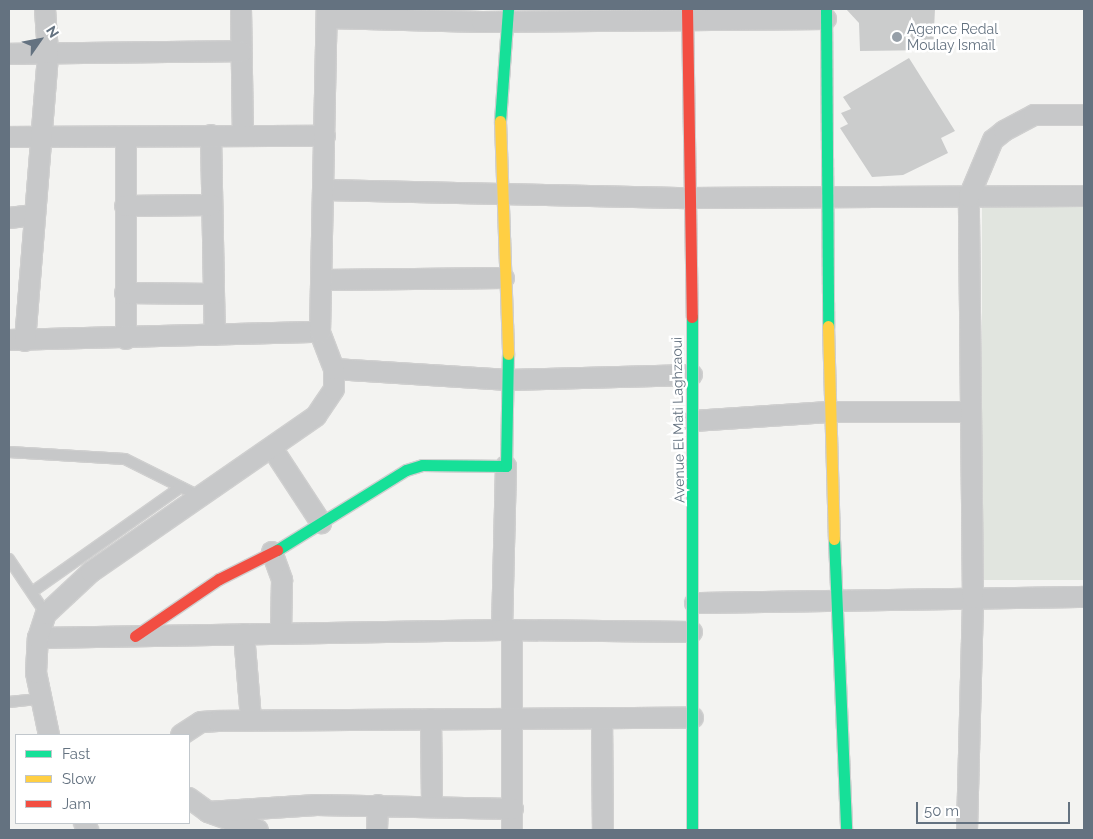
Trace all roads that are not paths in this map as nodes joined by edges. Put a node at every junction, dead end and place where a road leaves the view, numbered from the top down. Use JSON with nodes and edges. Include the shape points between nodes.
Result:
{"nodes":[{"id":1,"x":46,"y":9,"type":"edge"},
{"id":2,"x":241,"y":9,"type":"edge"},
{"id":3,"x":327,"y":14,"type":"edge"},
{"id":4,"x":826,"y":14,"type":"edge"},
{"id":5,"x":508,"y":15,"type":"edge"},
{"id":6,"x":687,"y":15,"type":"edge"},
{"id":7,"x":241,"y":51,"type":"junction"},
{"id":8,"x":48,"y":53,"type":"junction"},
{"id":9,"x":9,"y":54,"type":"edge"},
{"id":10,"x":1084,"y":116,"type":"edge"},
{"id":11,"x":211,"y":135,"type":"junction"},
{"id":12,"x":243,"y":135,"type":"junction"},
{"id":13,"x":325,"y":136,"type":"junction"},
{"id":14,"x":9,"y":137,"type":"edge"},
{"id":15,"x":42,"y":138,"type":"junction"},
{"id":16,"x":126,"y":138,"type":"junction"},
{"id":17,"x":326,"y":190,"type":"junction"},
{"id":18,"x":502,"y":194,"type":"junction"},
{"id":19,"x":1084,"y":196,"type":"edge"},
{"id":20,"x":969,"y":197,"type":"junction"},
{"id":21,"x":690,"y":198,"type":"junction"},
{"id":22,"x":826,"y":198,"type":"junction"},
{"id":23,"x":212,"y":205,"type":"junction"},
{"id":24,"x":125,"y":206,"type":"junction"},
{"id":25,"x":34,"y":215,"type":"junction"},
{"id":26,"x":9,"y":218,"type":"edge"},
{"id":27,"x":504,"y":278,"type":"junction"},
{"id":28,"x":324,"y":280,"type":"junction"},
{"id":29,"x":125,"y":293,"type":"junction"},
{"id":30,"x":214,"y":294,"type":"junction"},
{"id":31,"x":320,"y":332,"type":"junction"},
{"id":32,"x":214,"y":336,"type":"junction"},
{"id":33,"x":126,"y":339,"type":"junction"},
{"id":34,"x":17,"y":340,"type":"edge"},
{"id":35,"x":334,"y":369,"type":"junction"},
{"id":36,"x":692,"y":375,"type":"junction"},
{"id":37,"x":509,"y":380,"type":"junction"},
{"id":38,"x":829,"y":412,"type":"junction"},
{"id":39,"x":971,"y":412,"type":"junction"},
{"id":40,"x":693,"y":421,"type":"junction"},
{"id":41,"x":272,"y":448,"type":"junction"},
{"id":42,"x":9,"y":452,"type":"edge"},
{"id":43,"x":506,"y":466,"type":"junction"},
{"id":44,"x":182,"y":487,"type":"junction"},
{"id":45,"x":201,"y":497,"type":"junction"},
{"id":46,"x":321,"y":523,"type":"junction"},
{"id":47,"x":272,"y":552,"type":"junction"},
{"id":48,"x":9,"y":559,"type":"edge"},
{"id":49,"x":32,"y":592,"type":"junction"},
{"id":50,"x":973,"y":598,"type":"junction"},
{"id":51,"x":1084,"y":598,"type":"edge"},
{"id":52,"x":695,"y":603,"type":"junction"},
{"id":53,"x":836,"y":603,"type":"junction"},
{"id":54,"x":46,"y":614,"type":"junction"},
{"id":55,"x":507,"y":630,"type":"junction"},
{"id":56,"x":692,"y":632,"type":"junction"},
{"id":57,"x":281,"y":633,"type":"junction"},
{"id":58,"x":244,"y":634,"type":"junction"},
{"id":59,"x":135,"y":636,"type":"junction"},
{"id":60,"x":38,"y":638,"type":"junction"},
{"id":61,"x":39,"y":699,"type":"junction"},
{"id":62,"x":9,"y":702,"type":"edge"},
{"id":63,"x":602,"y":718,"type":"junction"},
{"id":64,"x":692,"y":718,"type":"junction"},
{"id":65,"x":431,"y":719,"type":"junction"},
{"id":66,"x":513,"y":719,"type":"junction"},
{"id":67,"x":251,"y":720,"type":"junction"},
{"id":68,"x":49,"y":734,"type":"edge"},
{"id":69,"x":183,"y":734,"type":"edge"},
{"id":70,"x":190,"y":799,"type":"edge"},
{"id":71,"x":378,"y":805,"type":"junction"},
{"id":72,"x":432,"y":807,"type":"junction"},
{"id":73,"x":512,"y":809,"type":"junction"},
{"id":74,"x":208,"y":812,"type":"junction"},
{"id":75,"x":258,"y":830,"type":"edge"},
{"id":76,"x":376,"y":830,"type":"edge"},
{"id":77,"x":512,"y":830,"type":"edge"},
{"id":78,"x":603,"y":830,"type":"edge"},
{"id":79,"x":692,"y":830,"type":"edge"},
{"id":80,"x":846,"y":830,"type":"edge"},
{"id":81,"x":967,"y":830,"type":"edge"}],
"edges":[{"from":1,"to":8,"type":"street"},
{"from":2,"to":7,"type":"street"},
{"from":3,"to":5,"type":"street"},
{"from":3,"to":13,"type":"street"},
{"from":4,"to":6,"type":"street"},
{"from":4,"to":22,"type":"street"},
{"from":5,"to":6,"type":"street"},
{"from":5,"to":18,"type":"street","via":[[499,133]]},
{"from":6,"to":21,"type":"street","name":"Avenue El Mati Laghzaoui"},
{"from":7,"to":8,"type":"street"},
{"from":7,"to":12,"type":"street"},
{"from":8,"to":9,"type":"street"},
{"from":8,"to":15,"type":"street"},
{"from":10,"to":20,"type":"street","via":[[1034,115],[1004,131],[993,140]]},
{"from":11,"to":12,"type":"street"},
{"from":11,"to":16,"type":"street"},
{"from":11,"to":23,"type":"street"},
{"from":12,"to":13,"type":"street"},
{"from":13,"to":17,"type":"street"},
{"from":14,"to":15,"type":"street"},
{"from":15,"to":16,"type":"street"},
{"from":15,"to":25,"type":"street"},
{"from":16,"to":24,"type":"street"},
{"from":17,"to":18,"type":"street"},
{"from":17,"to":28,"type":"street"},
{"from":18,"to":21,"type":"street"},
{"from":18,"to":27,"type":"street"},
{"from":19,"to":20,"type":"street"},
{"from":20,"to":22,"type":"street"},
{"from":20,"to":39,"type":"street"},
{"from":21,"to":22,"type":"street"},
{"from":21,"to":36,"type":"street","name":"Avenue El Mati Laghzaoui"},
{"from":22,"to":38,"type":"street"},
{"from":23,"to":24,"type":"street"},
{"from":23,"to":30,"type":"street"},
{"from":24,"to":29,"type":"street"},
{"from":25,"to":26,"type":"street"},
{"from":25,"to":34,"type":"street"},
{"from":27,"to":28,"type":"street"},
{"from":27,"to":37,"type":"street"},
{"from":28,"to":31,"type":"street"},
{"from":29,"to":30,"type":"street"},
{"from":29,"to":33,"type":"street"},
{"from":30,"to":32,"type":"street"},
{"from":31,"to":32,"type":"street"},
{"from":31,"to":35,"type":"street"},
{"from":32,"to":33,"type":"street"},
{"from":33,"to":34,"type":"street"},
{"from":35,"to":37,"type":"street"},
{"from":35,"to":41,"type":"street","via":[[334,389],[328,403]]},
{"from":36,"to":37,"type":"street"},
{"from":36,"to":40,"type":"street","name":"Avenue El Mati Laghzaoui"},
{"from":37,"to":43,"type":"street"},
{"from":38,"to":39,"type":"street"},
{"from":38,"to":40,"type":"street"},
{"from":38,"to":53,"type":"street"},
{"from":39,"to":50,"type":"street"},
{"from":40,"to":52,"type":"street","name":"Avenue El Mati Laghzaoui"},
{"from":41,"to":45,"type":"street"},
{"from":41,"to":46,"type":"street"},
{"from":42,"to":44,"type":"lane","via":[[125,459]]},
{"from":43,"to":46,"type":"street","via":[[422,465],[406,470]]},
{"from":43,"to":55,"type":"street"},
{"from":44,"to":45,"type":"lane"},
{"from":44,"to":49,"type":"lane"},
{"from":45,"to":54,"type":"street","via":[[91,572]]},
{"from":46,"to":47,"type":"street"},
{"from":47,"to":57,"type":"street","via":[[282,580]]},
{"from":47,"to":59,"type":"street","via":[[220,579]]},
{"from":48,"to":49,"type":"lane"},
{"from":49,"to":54,"type":"lane"},
{"from":50,"to":51,"type":"street"},
{"from":50,"to":53,"type":"street"},
{"from":50,"to":81,"type":"street"},
{"from":52,"to":53,"type":"street"},
{"from":52,"to":56,"type":"street","name":"Avenue El Mati Laghzaoui"},
{"from":53,"to":80,"type":"street"},
{"from":54,"to":60,"type":"street"},
{"from":55,"to":56,"type":"street"},
{"from":55,"to":57,"type":"street"},
{"from":55,"to":66,"type":"street"},
{"from":56,"to":64,"type":"street","name":"Avenue El Mati Laghzaoui"},
{"from":57,"to":58,"type":"street"},
{"from":58,"to":59,"type":"street"},
{"from":58,"to":67,"type":"street"},
{"from":59,"to":60,"type":"street"},
{"from":60,"to":61,"type":"street"},
{"from":61,"to":62,"type":"lane"},
{"from":61,"to":68,"type":"street"},
{"from":63,"to":64,"type":"street"},
{"from":63,"to":66,"type":"street"},
{"from":63,"to":78,"type":"street"},
{"from":64,"to":79,"type":"street","name":"Avenue El Mati Laghzaoui"},
{"from":65,"to":66,"type":"street"},
{"from":65,"to":67,"type":"street"},
{"from":65,"to":72,"type":"street"},
{"from":66,"to":73,"type":"street"},
{"from":67,"to":69,"type":"street","via":[[201,722]]},
{"from":70,"to":74,"type":"street"},
{"from":71,"to":72,"type":"street"},
{"from":71,"to":74,"type":"street"},
{"from":71,"to":76,"type":"street"},
{"from":72,"to":73,"type":"street"},
{"from":73,"to":77,"type":"street"},
{"from":74,"to":75,"type":"street"}]}
